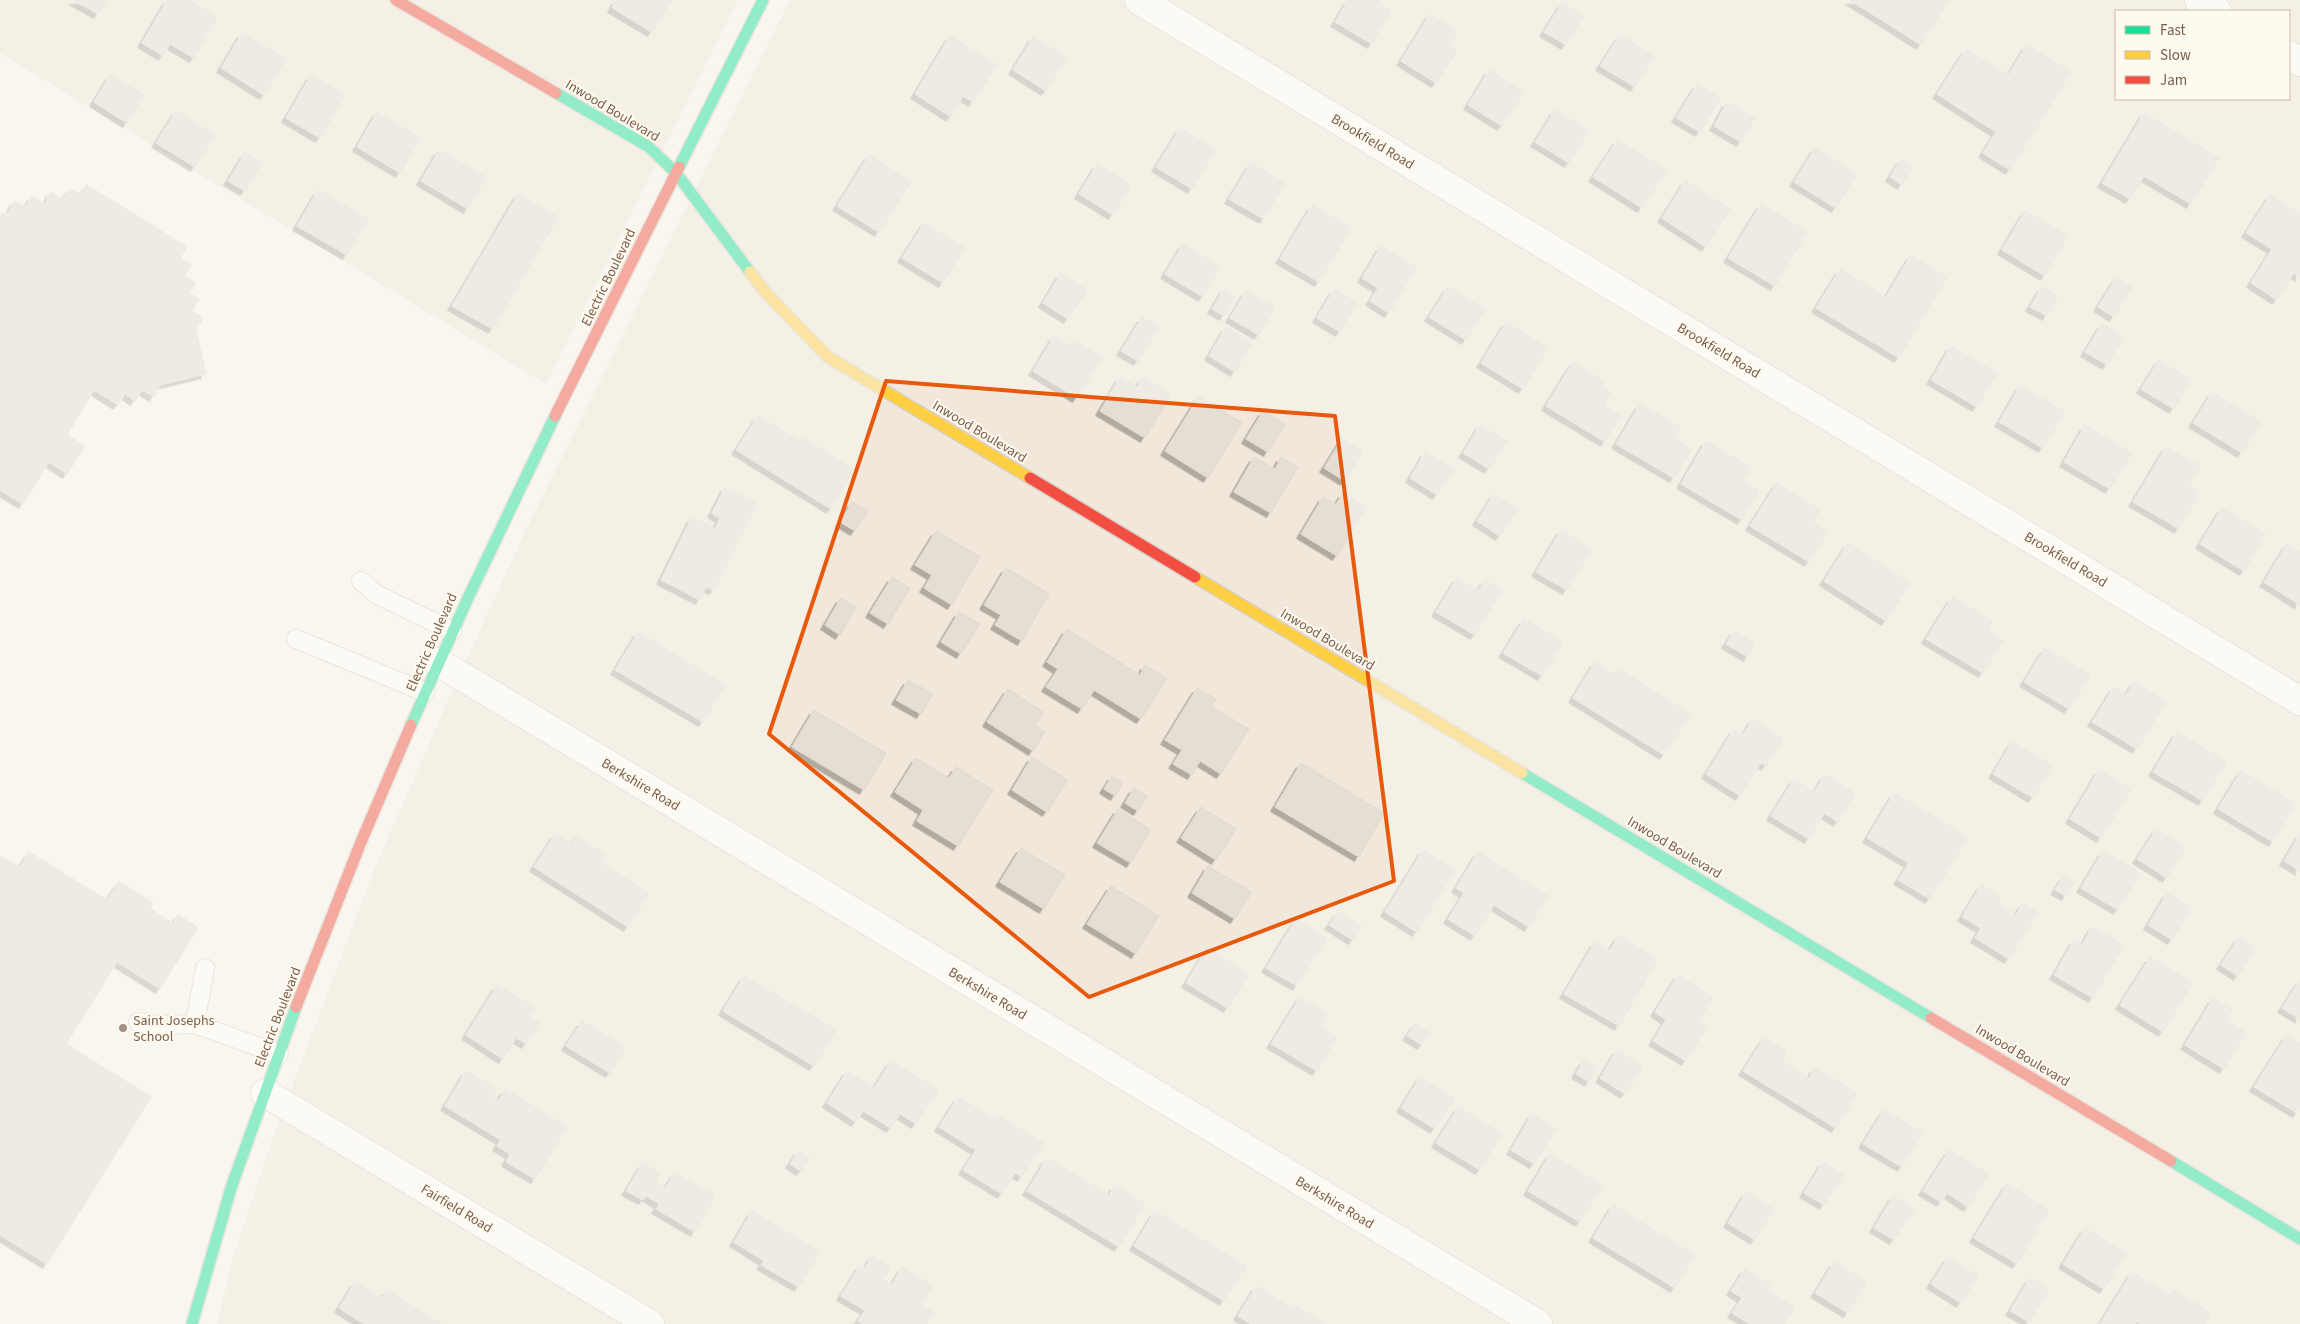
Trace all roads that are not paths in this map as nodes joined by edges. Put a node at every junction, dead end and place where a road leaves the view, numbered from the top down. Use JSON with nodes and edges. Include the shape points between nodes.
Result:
{"nodes":[{"id":1,"x":396,"y":0,"type":"edge"},
{"id":2,"x":763,"y":0,"type":"edge"},
{"id":3,"x":1139,"y":0,"type":"edge"},
{"id":4,"x":2199,"y":0,"type":"edge"},
{"id":5,"x":2215,"y":10,"type":"edge"},
{"id":6,"x":676,"y":173,"type":"junction"},
{"id":7,"x":361,"y":581,"type":"dead end"},
{"id":8,"x":452,"y":631,"type":"junction"},
{"id":9,"x":296,"y":639,"type":"dead end"},
{"id":10,"x":438,"y":662,"type":"junction"},
{"id":11,"x":425,"y":692,"type":"junction"},
{"id":12,"x":2300,"y":701,"type":"edge"},
{"id":13,"x":205,"y":968,"type":"dead end"},
{"id":14,"x":138,"y":1022,"type":"dead end"},
{"id":15,"x":194,"y":1024,"type":"junction"},
{"id":16,"x":279,"y":1054,"type":"junction"},
{"id":17,"x":265,"y":1093,"type":"junction"},
{"id":18,"x":2300,"y":1239,"type":"edge"},
{"id":19,"x":192,"y":1324,"type":"edge"},
{"id":20,"x":650,"y":1324,"type":"edge"},
{"id":21,"x":1538,"y":1324,"type":"edge"}],
"edges":[{"from":1,"to":6,"type":"street","name":"Inwood Boulevard","via":[[649,147]]},
{"from":2,"to":6,"type":"street","name":"Electric Boulevard"},
{"from":3,"to":12,"type":"street","name":"Brookfield Road"},
{"from":4,"to":5,"type":"street"},
{"from":6,"to":8,"type":"street","name":"Electric Boulevard"},
{"from":6,"to":18,"type":"street","name":"Inwood Boulevard","via":[[766,293],[828,357]]},
{"from":7,"to":8,"type":"lane","via":[[376,594]]},
{"from":8,"to":10,"type":"street","name":"Electric Boulevard"},
{"from":9,"to":11,"type":"lane"},
{"from":10,"to":11,"type":"street","name":"Electric Boulevard"},
{"from":10,"to":21,"type":"street","name":"Berkshire Road"},
{"from":11,"to":16,"type":"street","name":"Electric Boulevard","via":[[358,846]]},
{"from":13,"to":15,"type":"lane"},
{"from":14,"to":15,"type":"lane"},
{"from":15,"to":16,"type":"lane"},
{"from":16,"to":17,"type":"street","name":"Electric Boulevard"},
{"from":17,"to":19,"type":"street","name":"Electric Boulevard","via":[[207,1263]]},
{"from":17,"to":20,"type":"street","name":"Fairfield Road"}]}
